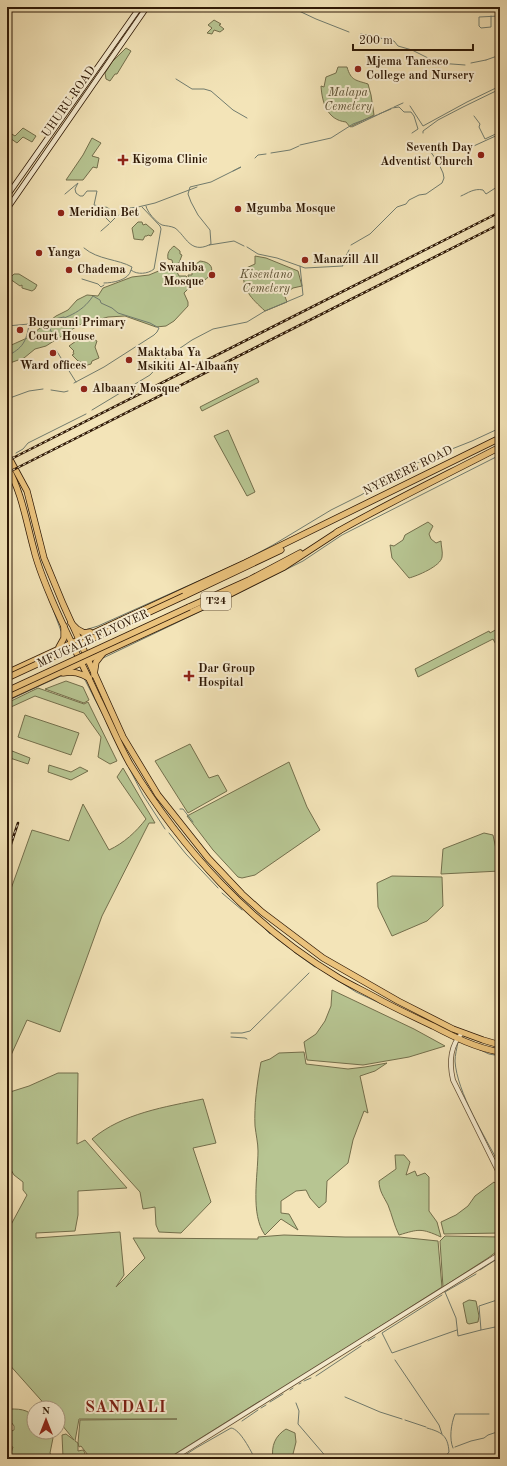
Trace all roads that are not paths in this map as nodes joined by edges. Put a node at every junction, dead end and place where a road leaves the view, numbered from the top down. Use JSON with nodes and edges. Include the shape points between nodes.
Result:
{"nodes":[{"id":1,"x":140,"y":7,"type":"edge"},
{"id":2,"x":147,"y":7,"type":"edge"},
{"id":3,"x":7,"y":196,"type":"edge"},
{"id":4,"x":7,"y":209,"type":"edge"},
{"id":5,"x":500,"y":438,"type":"edge"},
{"id":6,"x":500,"y":447,"type":"edge"},
{"id":7,"x":7,"y":454,"type":"edge"},
{"id":8,"x":7,"y":466,"type":"edge"},
{"id":9,"x":327,"y":524,"type":"junction"},
{"id":10,"x":339,"y":530,"type":"junction"},
{"id":11,"x":71,"y":623,"type":"junction"},
{"id":12,"x":64,"y":626,"type":"junction"},
{"id":13,"x":106,"y":626,"type":"junction"},
{"id":14,"x":78,"y":639,"type":"junction"},
{"id":15,"x":71,"y":642,"type":"junction"},
{"id":16,"x":105,"y":651,"type":"junction"},
{"id":17,"x":52,"y":652,"type":"junction"},
{"id":18,"x":88,"y":659,"type":"junction"},
{"id":19,"x":81,"y":662,"type":"junction"},
{"id":20,"x":7,"y":673,"type":"edge"},
{"id":21,"x":53,"y":675,"type":"junction"},
{"id":22,"x":92,"y":677,"type":"junction"},
{"id":23,"x":7,"y":678,"type":"edge"},
{"id":24,"x":7,"y":691,"type":"edge"},
{"id":25,"x":7,"y":697,"type":"edge"},
{"id":26,"x":462,"y":1033,"type":"junction"},
{"id":27,"x":457,"y":1038,"type":"junction"},
{"id":28,"x":500,"y":1045,"type":"edge"},
{"id":29,"x":500,"y":1052,"type":"edge"},
{"id":30,"x":500,"y":1175,"type":"edge"},
{"id":31,"x":500,"y":1254,"type":"edge"},
{"id":32,"x":172,"y":1459,"type":"edge"}],
"edges":[{"from":1,"to":3,"type":"main road","name":"UHURU ROAD"},
{"from":2,"to":4,"type":"main road","name":"UHURU ROAD"},
{"from":5,"to":9,"type":"main road","name":"NYERERE ROAD","number":"T24"},
{"from":6,"to":10,"type":"main road","name":"NYERERE ROAD","number":"T24"},
{"from":7,"to":11,"type":"main road","via":[[27,491],[44,558]]},
{"from":8,"to":12,"type":"main road","via":[[24,507],[38,566]]},
{"from":9,"to":13,"type":"main road","number":"T24"},
{"from":9,"to":23,"type":"main road","name":"MFUGALE FLYOVER","bridge":true,"via":[[269,556]]},
{"from":10,"to":16,"type":"main road","number":"T24","via":[[284,568]]},
{"from":10,"to":24,"type":"main road","name":"MFUGALE FLYOVER","bridge":true,"via":[[282,563]]},
{"from":11,"to":13,"type":"main road","via":[[84,633]]},
{"from":11,"to":14,"type":"main road"},
{"from":12,"to":15,"type":"main road"},
{"from":12,"to":17,"type":"main road","via":[[63,642]]},
{"from":13,"to":14,"type":"main road","number":"T24"},
{"from":14,"to":15,"type":"main road","number":"T24"},
{"from":14,"to":18,"type":"main road"},
{"from":15,"to":17,"type":"main road","number":"T24"},
{"from":15,"to":19,"type":"main road"},
{"from":16,"to":18,"type":"main road","number":"T24"},
{"from":16,"to":22,"type":"main road","via":[[96,662]]},
{"from":17,"to":20,"type":"main road","number":"T24"},
{"from":18,"to":19,"type":"main road","number":"T24"},
{"from":18,"to":22,"type":"main road"},
{"from":19,"to":21,"type":"main road","number":"T24"},
{"from":19,"to":22,"type":"main road"},
{"from":21,"to":22,"type":"main road","via":[[73,672]]},
{"from":21,"to":25,"type":"main road","number":"T24"},
{"from":22,"to":26,"type":"main road","via":[[123,737],[158,794],[208,858],[242,894],[323,958],[398,1001]]},
{"from":22,"to":27,"type":"main road","via":[[129,762],[152,799],[223,887],[288,943],[339,978]]},
{"from":26,"to":27,"type":"street"},
{"from":26,"to":28,"type":"main road"},
{"from":27,"to":29,"type":"main road"},
{"from":27,"to":30,"type":"street","via":[[451,1057],[453,1080]]},
{"from":31,"to":32,"type":"street"}]}
